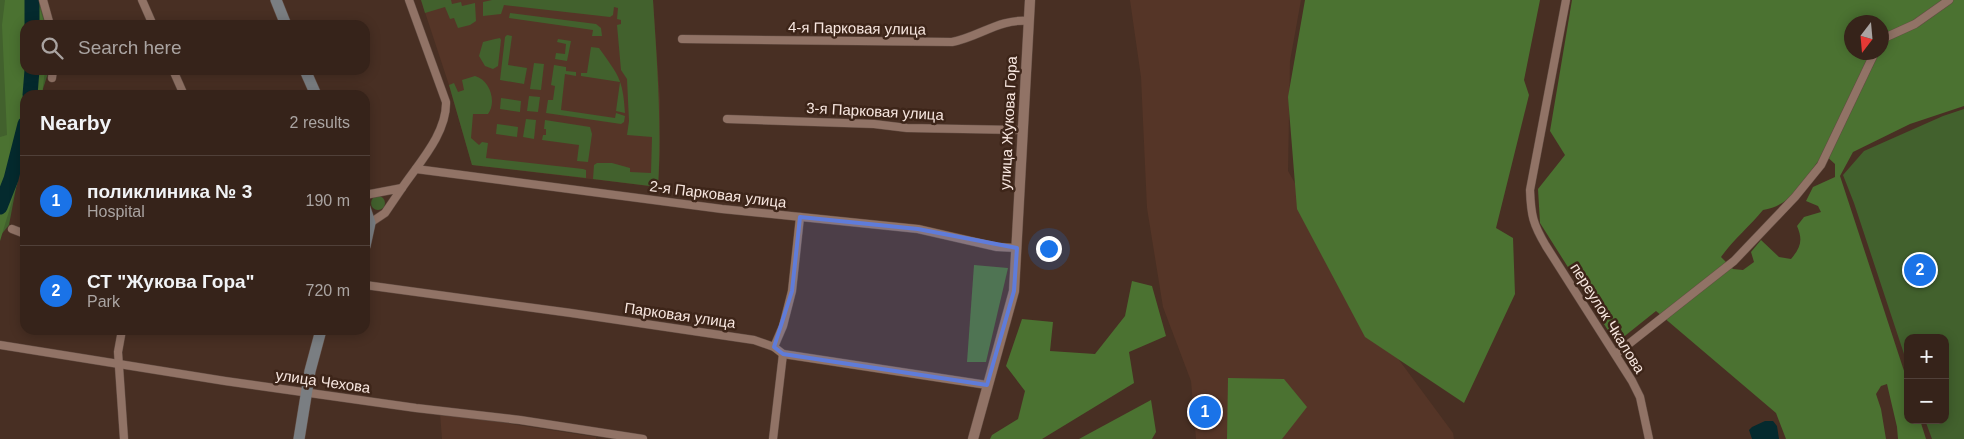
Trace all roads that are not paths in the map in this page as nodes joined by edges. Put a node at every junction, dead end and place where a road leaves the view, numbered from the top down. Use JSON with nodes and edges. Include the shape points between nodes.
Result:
{"nodes":[{"id":1,"x":43,"y":0,"type":"edge"},
{"id":2,"x":142,"y":0,"type":"edge"},
{"id":3,"x":276,"y":0,"type":"edge"},
{"id":4,"x":409,"y":0,"type":"edge"},
{"id":5,"x":1030,"y":0,"type":"edge"},
{"id":6,"x":1566,"y":0,"type":"edge"},
{"id":7,"x":1949,"y":0,"type":"edge"},
{"id":8,"x":49,"y":20,"type":"edge"},
{"id":9,"x":151,"y":20,"type":"edge"},
{"id":10,"x":284,"y":20,"type":"edge"},
{"id":11,"x":1029,"y":21,"type":"junction"},
{"id":12,"x":1889,"y":35,"type":"edge"},
{"id":13,"x":682,"y":39,"type":"dead end"},
{"id":14,"x":1871,"y":60,"type":"edge"},
{"id":15,"x":175,"y":75,"type":"edge"},
{"id":16,"x":307,"y":75,"type":"edge"},
{"id":17,"x":182,"y":90,"type":"edge"},
{"id":18,"x":314,"y":90,"type":"edge"},
{"id":19,"x":727,"y":119,"type":"dead end"},
{"id":20,"x":1022,"y":130,"type":"junction"},
{"id":21,"x":416,"y":169,"type":"junction"},
{"id":22,"x":402,"y":188,"type":"junction"},
{"id":23,"x":370,"y":194,"type":"edge"},
{"id":24,"x":800,"y":217,"type":"junction"},
{"id":25,"x":370,"y":223,"type":"edge"},
{"id":26,"x":12,"y":229,"type":"dead end"},
{"id":27,"x":20,"y":232,"type":"edge"},
{"id":28,"x":1017,"y":248,"type":"junction"},
{"id":29,"x":370,"y":286,"type":"edge"},
{"id":30,"x":121,"y":335,"type":"edge"},
{"id":31,"x":320,"y":335,"type":"edge"},
{"id":32,"x":0,"y":344,"type":"edge"},
{"id":33,"x":774,"y":347,"type":"junction"},
{"id":34,"x":782,"y":354,"type":"junction"},
{"id":35,"x":1616,"y":354,"type":"junction"},
{"id":36,"x":119,"y":364,"type":"junction"},
{"id":37,"x":987,"y":384,"type":"junction"},
{"id":38,"x":306,"y":392,"type":"junction"},
{"id":39,"x":124,"y":439,"type":"edge"},
{"id":40,"x":299,"y":439,"type":"edge"},
{"id":41,"x":643,"y":439,"type":"edge"},
{"id":42,"x":773,"y":439,"type":"edge"},
{"id":43,"x":972,"y":439,"type":"edge"},
{"id":44,"x":1650,"y":439,"type":"edge"}],
"edges":[{"from":1,"to":8,"type":"street"},
{"from":2,"to":9,"type":"street"},
{"from":3,"to":10,"type":"main road"},
{"from":4,"to":21,"type":"street","via":[[446,102],[446,113],[434,141]]},
{"from":5,"to":11,"type":"street","name":"улица Жукова Гора"},
{"from":6,"to":35,"type":"street","name":"переулок Чкалова","via":[[1530,190],[1531,217],[1541,239]]},
{"from":7,"to":12,"type":"street","via":[[1915,24]]},
{"from":11,"to":13,"type":"street","name":"4-я Парковая улица","via":[[1008,22],[968,39],[952,42]]},
{"from":11,"to":20,"type":"street","name":"улица Жукова Гора"},
{"from":14,"to":35,"type":"street","via":[[1821,165],[1795,197],[1734,261]]},
{"from":15,"to":17,"type":"street"},
{"from":16,"to":18,"type":"main road"},
{"from":19,"to":20,"type":"street","name":"3-я Парковая улица"},
{"from":20,"to":28,"type":"street","name":"улица Жукова Гора"},
{"from":21,"to":22,"type":"street"},
{"from":21,"to":24,"type":"street","name":"2-я Парковая улица"},
{"from":22,"to":23,"type":"street"},
{"from":22,"to":25,"type":"street","via":[[385,214]]},
{"from":24,"to":28,"type":"street","name":"2-я Парковая улица","via":[[918,229],[997,247]]},
{"from":24,"to":33,"type":"street","via":[[792,291]]},
{"from":26,"to":27,"type":"street"},
{"from":28,"to":37,"type":"street","name":"улица Жукова Гора","via":[[1014,291]]},
{"from":29,"to":33,"type":"street","name":"Парковая улица","via":[[698,331],[754,340]]},
{"from":30,"to":36,"type":"street"},
{"from":31,"to":38,"type":"main road"},
{"from":32,"to":36,"type":"street","name":"улица Чехова"},
{"from":33,"to":34,"type":"street","name":"Парковая улица"},
{"from":34,"to":37,"type":"street"},
{"from":34,"to":42,"type":"street"},
{"from":35,"to":44,"type":"street","name":"переулок Чкалова","via":[[1640,397]]},
{"from":36,"to":38,"type":"street","name":"улица Чехова"},
{"from":36,"to":39,"type":"street"},
{"from":37,"to":43,"type":"street","name":"улица Жукова Гора"},
{"from":38,"to":40,"type":"main road"},
{"from":38,"to":41,"type":"street","name":"улица Чехова"}]}
